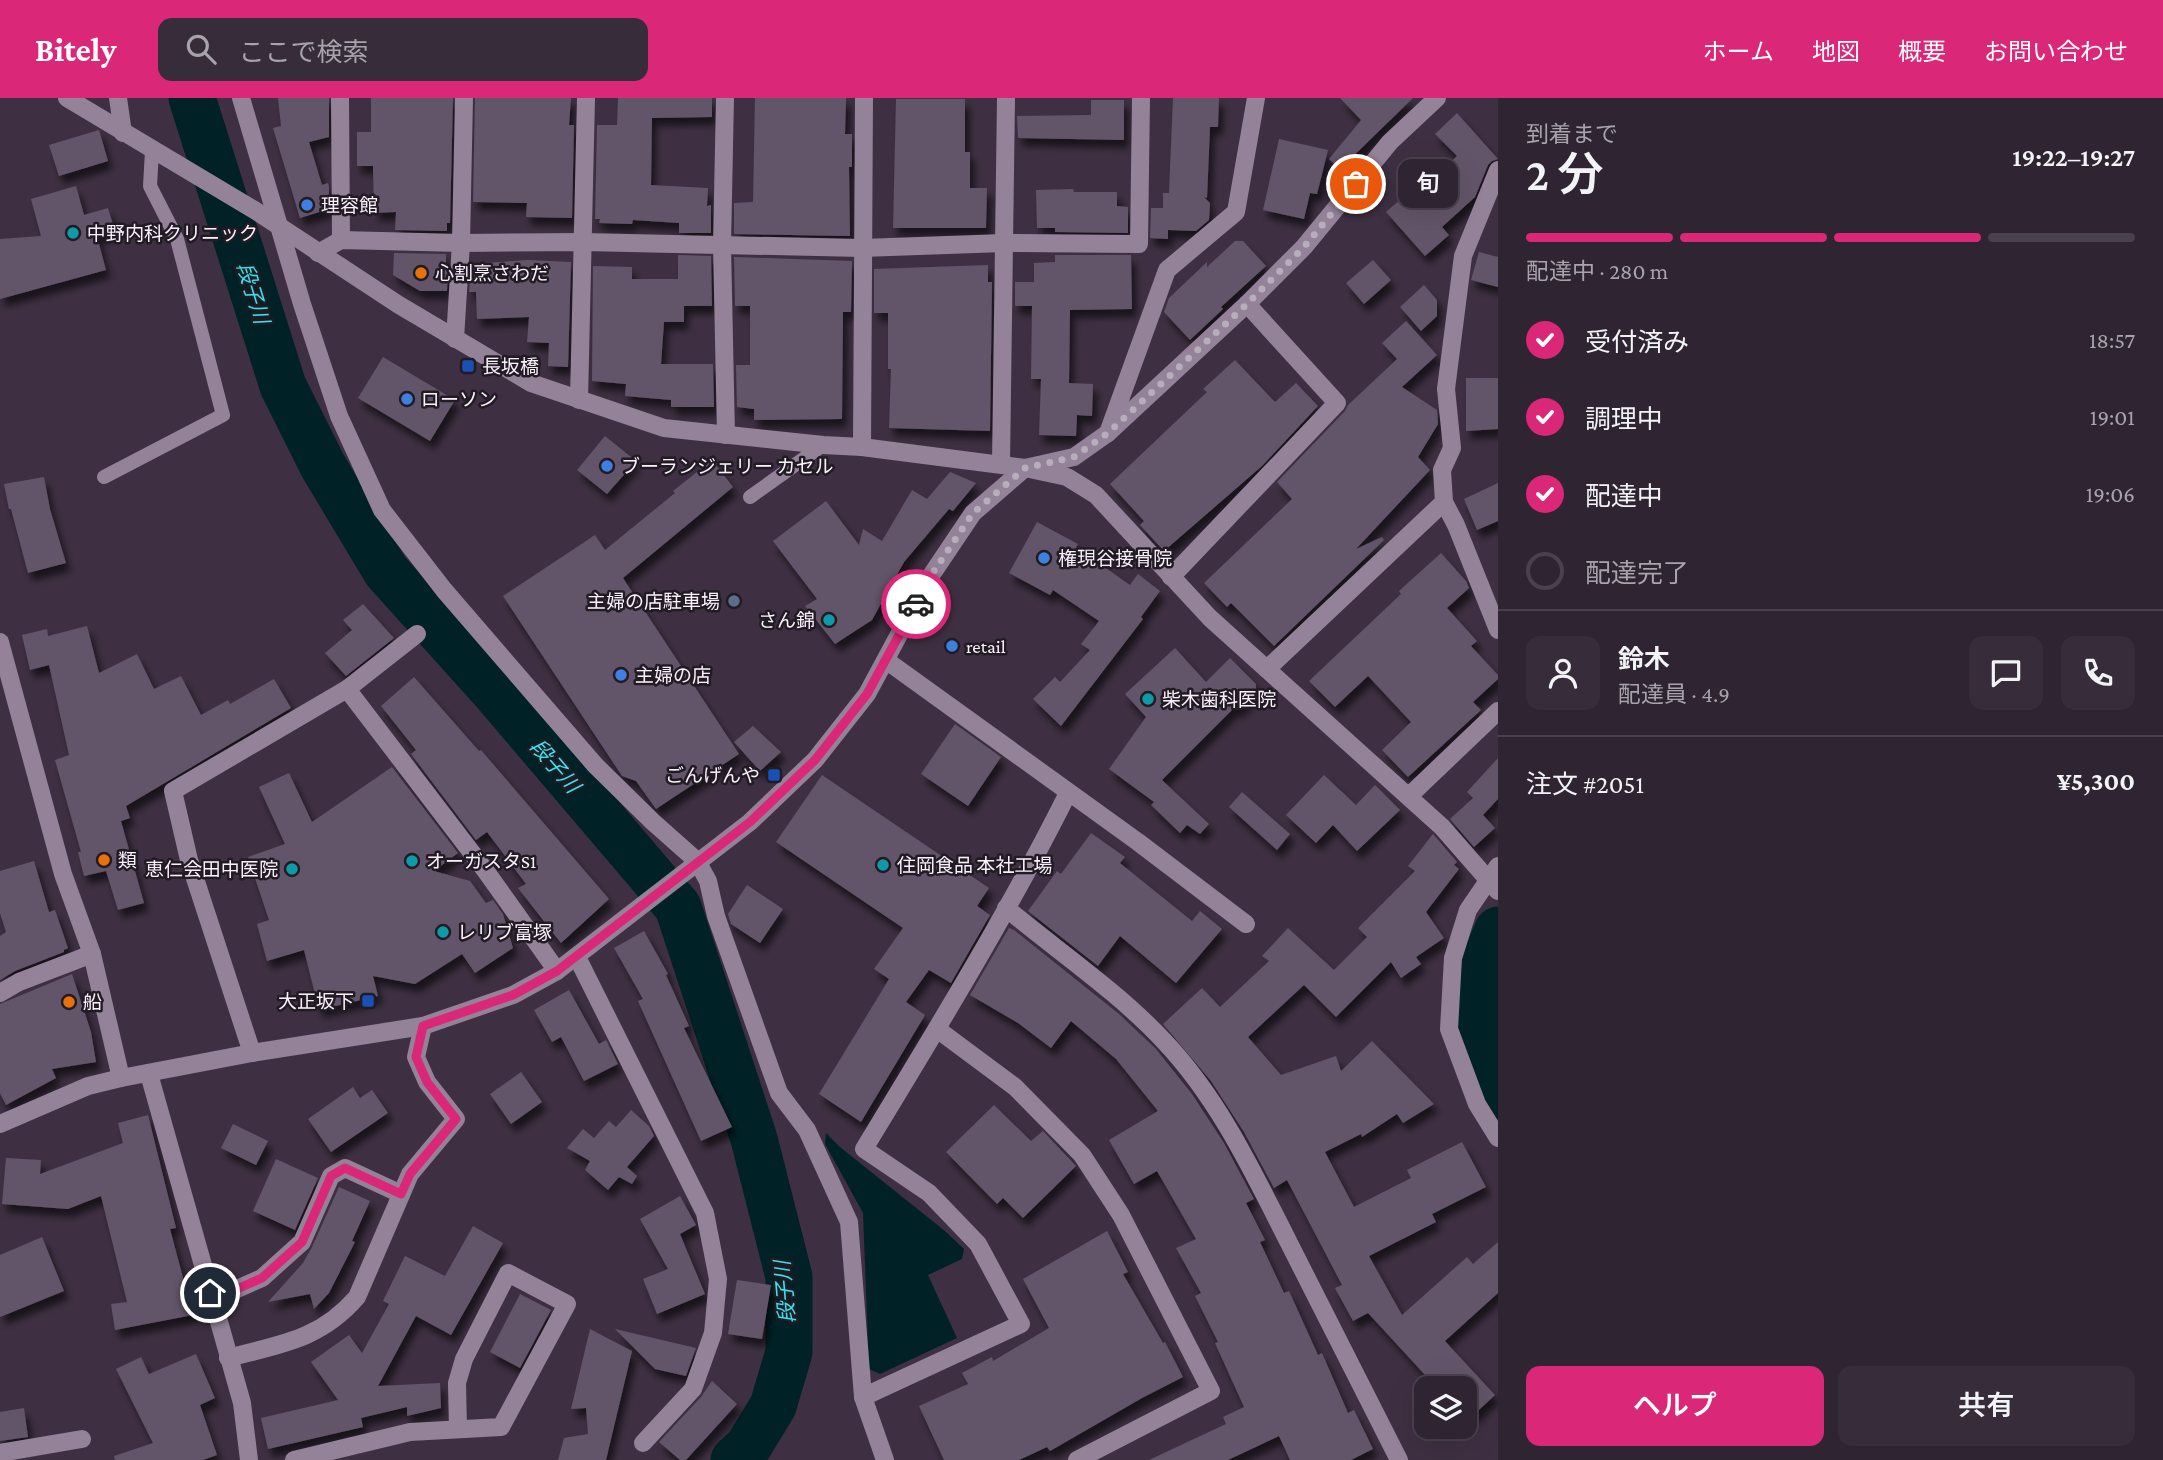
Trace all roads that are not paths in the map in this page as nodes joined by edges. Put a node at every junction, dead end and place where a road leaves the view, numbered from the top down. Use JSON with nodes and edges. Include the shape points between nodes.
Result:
{"nodes":[{"id":1,"x":66,"y":98,"type":"edge"},
{"id":2,"x":118,"y":98,"type":"edge"},
{"id":3,"x":241,"y":98,"type":"edge"},
{"id":4,"x":340,"y":98,"type":"edge"},
{"id":5,"x":464,"y":98,"type":"edge"},
{"id":6,"x":586,"y":98,"type":"edge"},
{"id":7,"x":725,"y":98,"type":"edge"},
{"id":8,"x":864,"y":98,"type":"edge"},
{"id":9,"x":1006,"y":98,"type":"edge"},
{"id":10,"x":1141,"y":98,"type":"edge"},
{"id":11,"x":1256,"y":98,"type":"edge"},
{"id":12,"x":1437,"y":98,"type":"edge"},
{"id":13,"x":123,"y":132,"type":"junction"},
{"id":14,"x":152,"y":151,"type":"junction"},
{"id":15,"x":1498,"y":170,"type":"edge"},
{"id":16,"x":279,"y":226,"type":"junction"},
{"id":17,"x":341,"y":240,"type":"junction"},
{"id":18,"x":584,"y":242,"type":"junction"},
{"id":19,"x":461,"y":243,"type":"junction"},
{"id":20,"x":1004,"y":243,"type":"junction"},
{"id":21,"x":722,"y":245,"type":"junction"},
{"id":22,"x":862,"y":248,"type":"junction"},
{"id":23,"x":318,"y":253,"type":"junction"},
{"id":24,"x":1247,"y":304,"type":"junction"},
{"id":25,"x":455,"y":339,"type":"junction"},
{"id":26,"x":579,"y":400,"type":"junction"},
{"id":27,"x":1108,"y":433,"type":"junction"},
{"id":28,"x":726,"y":435,"type":"junction"},
{"id":29,"x":823,"y":446,"type":"junction"},
{"id":30,"x":862,"y":447,"type":"junction"},
{"id":31,"x":1000,"y":464,"type":"junction"},
{"id":32,"x":1025,"y":468,"type":"junction"},
{"id":33,"x":104,"y":477,"type":"dead end"},
{"id":34,"x":750,"y":497,"type":"dead end"},
{"id":35,"x":1444,"y":502,"type":"junction"},
{"id":36,"x":1171,"y":577,"type":"junction"},
{"id":37,"x":1498,"y":630,"type":"edge"},
{"id":38,"x":417,"y":634,"type":"dead end"},
{"id":39,"x":0,"y":642,"type":"edge"},
{"id":40,"x":887,"y":661,"type":"junction"},
{"id":41,"x":1267,"y":669,"type":"junction"},
{"id":42,"x":347,"y":689,"type":"junction"},
{"id":43,"x":1498,"y":711,"type":"edge"},
{"id":44,"x":1068,"y":793,"type":"junction"},
{"id":45,"x":1409,"y":796,"type":"junction"},
{"id":46,"x":691,"y":866,"type":"junction"},
{"id":47,"x":1495,"y":879,"type":"edge"},
{"id":48,"x":1006,"y":908,"type":"junction"},
{"id":49,"x":1246,"y":924,"type":"dead end"},
{"id":50,"x":92,"y":954,"type":"junction"},
{"id":51,"x":577,"y":957,"type":"junction"},
{"id":52,"x":557,"y":971,"type":"junction"},
{"id":53,"x":0,"y":993,"type":"edge"},
{"id":54,"x":423,"y":1026,"type":"junction"},
{"id":55,"x":937,"y":1029,"type":"junction"},
{"id":56,"x":252,"y":1053,"type":"junction"},
{"id":57,"x":149,"y":1074,"type":"junction"},
{"id":58,"x":121,"y":1078,"type":"junction"},
{"id":59,"x":1,"y":1122,"type":"edge"},
{"id":60,"x":1498,"y":1138,"type":"edge"},
{"id":61,"x":401,"y":1194,"type":"junction"},
{"id":62,"x":210,"y":1293,"type":"junction"},
{"id":63,"x":228,"y":1359,"type":"junction"},
{"id":64,"x":863,"y":1397,"type":"junction"},
{"id":65,"x":458,"y":1429,"type":"junction"},
{"id":66,"x":82,"y":1440,"type":"dead end"},
{"id":67,"x":643,"y":1443,"type":"dead end"},
{"id":68,"x":0,"y":1453,"type":"edge"},
{"id":69,"x":250,"y":1460,"type":"edge"},
{"id":70,"x":294,"y":1460,"type":"edge"},
{"id":71,"x":885,"y":1460,"type":"edge"},
{"id":72,"x":1077,"y":1460,"type":"edge"},
{"id":73,"x":1399,"y":1460,"type":"edge"}],
"edges":[{"from":1,"to":13,"type":"street"},
{"from":2,"to":13,"type":"street"},
{"from":3,"to":16,"type":"street"},
{"from":4,"to":17,"type":"street"},
{"from":5,"to":19,"type":"street"},
{"from":6,"to":18,"type":"street"},
{"from":7,"to":21,"type":"street"},
{"from":8,"to":22,"type":"street"},
{"from":9,"to":20,"type":"street"},
{"from":10,"to":20,"type":"street","via":[[1139,244]]},
{"from":11,"to":27,"type":"street","via":[[1236,212],[1167,271]]},
{"from":12,"to":24,"type":"street","via":[[1390,142],[1304,247]]},
{"from":13,"to":14,"type":"street"},
{"from":14,"to":16,"type":"street"},
{"from":14,"to":33,"type":"lane","via":[[150,186],[177,239],[223,415]]},
{"from":15,"to":35,"type":"street","via":[[1462,256],[1446,389],[1452,448],[1442,470]]},
{"from":16,"to":23,"type":"street"},
{"from":16,"to":46,"type":"street","via":[[339,416],[382,510],[444,590],[595,765]]},
{"from":17,"to":19,"type":"street"},
{"from":17,"to":23,"type":"street"},
{"from":18,"to":19,"type":"street"},
{"from":18,"to":21,"type":"street"},
{"from":18,"to":26,"type":"street"},
{"from":19,"to":25,"type":"street"},
{"from":20,"to":22,"type":"street"},
{"from":20,"to":31,"type":"street"},
{"from":21,"to":22,"type":"street"},
{"from":21,"to":28,"type":"street"},
{"from":22,"to":30,"type":"street"},
{"from":23,"to":25,"type":"street"},
{"from":24,"to":27,"type":"street"},
{"from":24,"to":36,"type":"street","via":[[1337,403]]},
{"from":25,"to":26,"type":"street","via":[[531,383]]},
{"from":26,"to":28,"type":"street","via":[[664,428]]},
{"from":27,"to":32,"type":"street","via":[[1074,457]]},
{"from":28,"to":29,"type":"street"},
{"from":29,"to":30,"type":"street"},
{"from":29,"to":34,"type":"lane"},
{"from":30,"to":31,"type":"street"},
{"from":31,"to":32,"type":"street"},
{"from":32,"to":36,"type":"street","via":[[1067,477],[1096,495]]},
{"from":32,"to":40,"type":"street","via":[[973,513],[930,577]]},
{"from":35,"to":37,"type":"street"},
{"from":35,"to":41,"type":"street"},
{"from":36,"to":41,"type":"street"},
{"from":38,"to":42,"type":"street"},
{"from":39,"to":50,"type":"street","via":[[64,874]]},
{"from":40,"to":44,"type":"street"},
{"from":40,"to":46,"type":"street","via":[[815,760],[750,822]]},
{"from":41,"to":45,"type":"street"},
{"from":42,"to":52,"type":"street"},
{"from":42,"to":56,"type":"street","via":[[173,791],[189,860]]},
{"from":43,"to":45,"type":"street"},
{"from":44,"to":48,"type":"street"},
{"from":44,"to":49,"type":"street"},
{"from":45,"to":47,"type":"street"},
{"from":46,"to":51,"type":"street"},
{"from":46,"to":64,"type":"street","via":[[708,881],[716,916],[779,1093],[807,1130],[849,1222]]},
{"from":47,"to":60,"type":"street","via":[[1468,910],[1453,958],[1449,1029],[1477,1104]]},
{"from":48,"to":55,"type":"street"},
{"from":48,"to":73,"type":"street","via":[[1111,990],[1165,1041],[1213,1101]]},
{"from":50,"to":53,"type":"street"},
{"from":50,"to":58,"type":"street"},
{"from":51,"to":52,"type":"street"},
{"from":51,"to":67,"type":"street","via":[[705,1213],[718,1279],[713,1332],[693,1389]]},
{"from":52,"to":54,"type":"street","via":[[513,995]]},
{"from":54,"to":56,"type":"street"},
{"from":54,"to":61,"type":"street","via":[[416,1057],[427,1082],[456,1119],[410,1174]]},
{"from":55,"to":64,"type":"street","via":[[864,1149],[929,1193],[978,1244],[1021,1324]]},
{"from":55,"to":72,"type":"street","via":[[1015,1087],[1082,1155],[1121,1215],[1211,1391]]},
{"from":56,"to":57,"type":"street"},
{"from":57,"to":58,"type":"street"},
{"from":57,"to":62,"type":"street"},
{"from":58,"to":59,"type":"street","via":[[88,1086]]},
{"from":61,"to":62,"type":"street","via":[[345,1168],[331,1176],[302,1242],[262,1278],[237,1289]]},
{"from":61,"to":63,"type":"street","via":[[357,1297],[343,1313],[302,1338]]},
{"from":62,"to":63,"type":"street"},
{"from":63,"to":69,"type":"street","via":[[242,1403]]},
{"from":64,"to":71,"type":"street"},
{"from":65,"to":65,"type":"street","via":[[501,1427],[567,1304],[509,1273],[464,1359],[457,1382]]},
{"from":65,"to":70,"type":"street","via":[[410,1432]]},
{"from":66,"to":68,"type":"street"}]}
